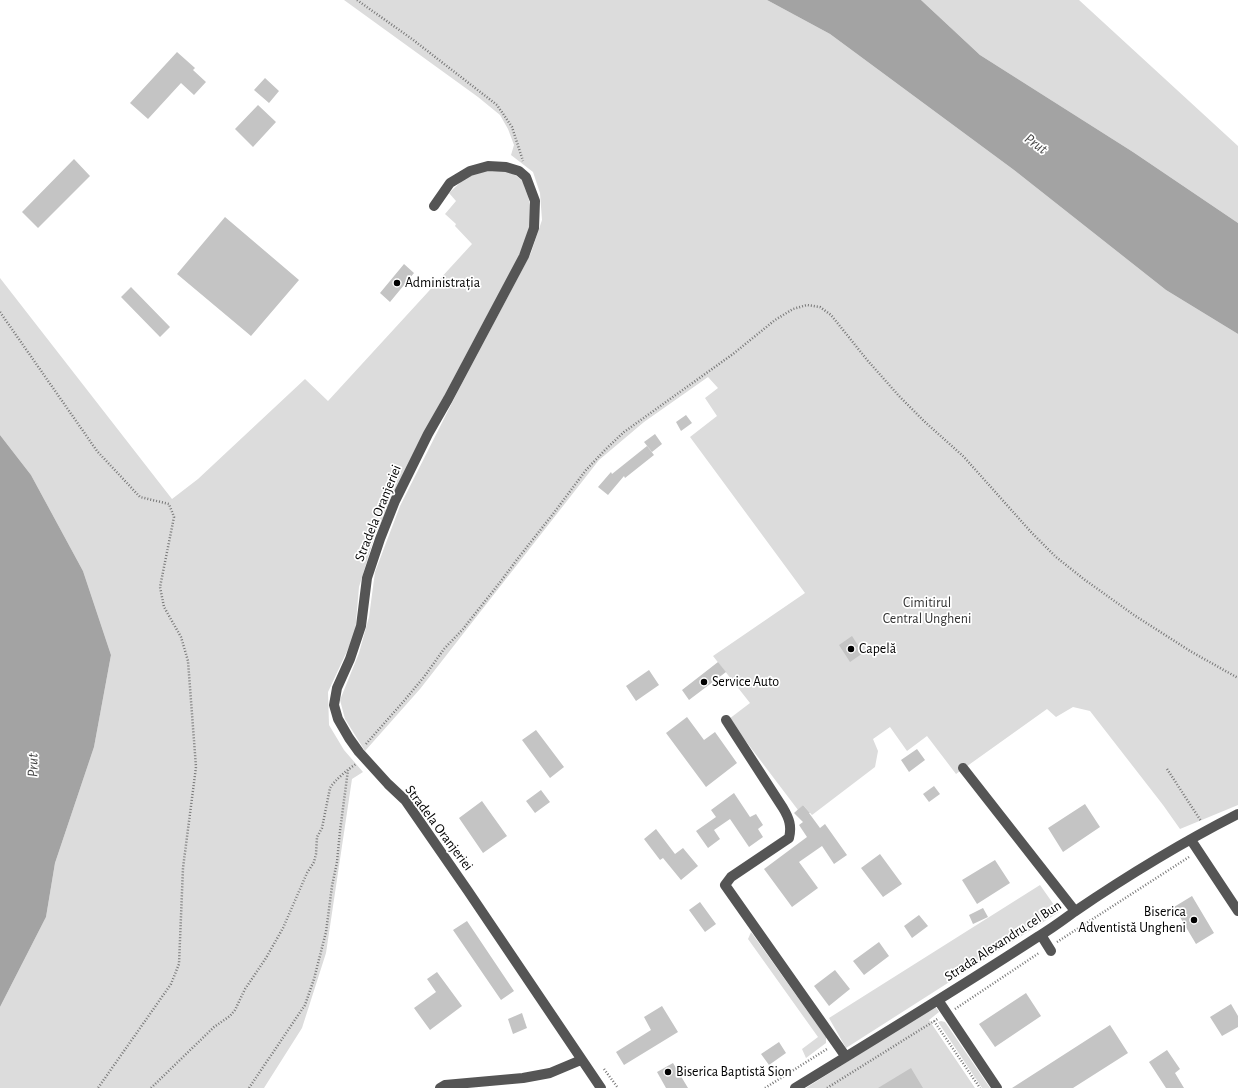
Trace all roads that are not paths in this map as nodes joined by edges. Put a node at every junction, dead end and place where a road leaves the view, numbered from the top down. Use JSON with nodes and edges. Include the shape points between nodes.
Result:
{"nodes":[{"id":1,"x":434,"y":206,"type":"dead end"},
{"id":2,"x":726,"y":720,"type":"dead end"},
{"id":3,"x":963,"y":768,"type":"dead end"},
{"id":4,"x":1238,"y":814,"type":"edge"},
{"id":5,"x":1191,"y":840,"type":"junction"},
{"id":6,"x":1075,"y":911,"type":"junction"},
{"id":7,"x":1238,"y":911,"type":"edge"},
{"id":8,"x":1041,"y":935,"type":"junction"},
{"id":9,"x":1050,"y":949,"type":"road end"},
{"id":10,"x":938,"y":1000,"type":"junction"},
{"id":11,"x":846,"y":1057,"type":"junction"},
{"id":12,"x":581,"y":1060,"type":"junction"},
{"id":13,"x":440,"y":1088,"type":"edge"},
{"id":14,"x":601,"y":1088,"type":"edge"},
{"id":15,"x":795,"y":1088,"type":"edge"},
{"id":16,"x":997,"y":1088,"type":"edge"}],
"edges":[{"from":1,"to":12,"type":"street","name":"Stradela Oranjeriei","via":[[450,183],[470,171],[488,166],[506,167],[519,171],[526,177],[535,200],[534,228],[524,256],[428,434],[395,501],[367,578],[361,626],[337,688],[334,705],[343,729],[362,755],[404,800]]},
{"from":2,"to":11,"type":"street","via":[[783,808],[791,830],[789,838],[731,877],[725,885]]},
{"from":3,"to":6,"type":"street"},
{"from":4,"to":5,"type":"street","name":"Strada Alexandru cel Bun"},
{"from":5,"to":6,"type":"street","name":"Strada Alexandru cel Bun"},
{"from":5,"to":7,"type":"street"},
{"from":6,"to":8,"type":"street","name":"Strada Alexandru cel Bun"},
{"from":8,"to":9,"type":"street"},
{"from":8,"to":10,"type":"street","name":"Strada Alexandru cel Bun"},
{"from":10,"to":11,"type":"street","name":"Strada Alexandru cel Bun"},
{"from":10,"to":16,"type":"street"},
{"from":11,"to":15,"type":"street","name":"Strada Alexandru cel Bun"},
{"from":12,"to":13,"type":"street","via":[[550,1073],[446,1085]]},
{"from":12,"to":14,"type":"street","name":"Stradela Oranjeriei"}]}
